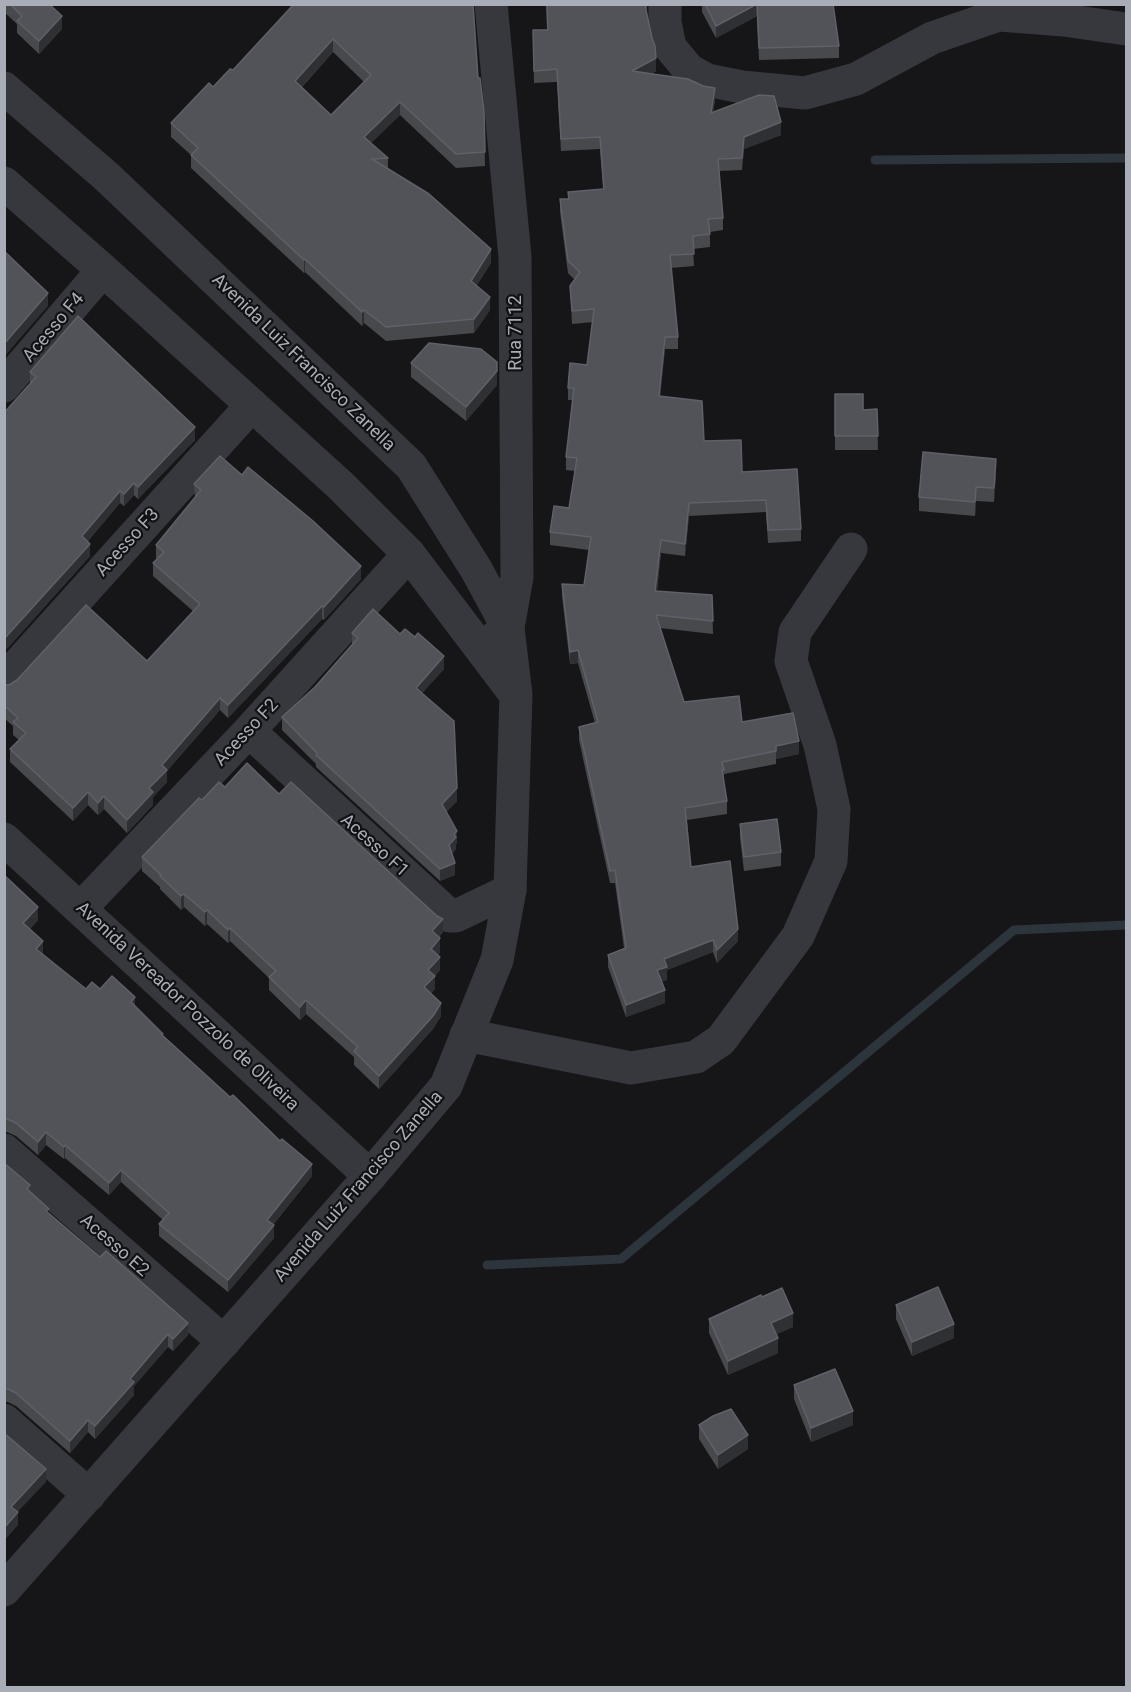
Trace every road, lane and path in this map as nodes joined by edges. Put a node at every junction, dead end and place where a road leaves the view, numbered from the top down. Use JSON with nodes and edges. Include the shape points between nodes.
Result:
{"nodes":[{"id":1,"x":491,"y":4,"type":"edge"},
{"id":2,"x":665,"y":4,"type":"edge"},
{"id":3,"x":1126,"y":29,"type":"edge"},
{"id":4,"x":4,"y":88,"type":"edge"},
{"id":5,"x":4,"y":183,"type":"edge"},
{"id":6,"x":103,"y":270,"type":"junction"},
{"id":7,"x":4,"y":386,"type":"edge"},
{"id":8,"x":252,"y":405,"type":"junction"},
{"id":9,"x":851,"y":549,"type":"dead end"},
{"id":10,"x":409,"y":554,"type":"junction"},
{"id":11,"x":507,"y":628,"type":"junction"},
{"id":12,"x":480,"y":650,"type":"junction"},
{"id":13,"x":4,"y":680,"type":"edge"},
{"id":14,"x":516,"y":695,"type":"junction"},
{"id":15,"x":249,"y":732,"type":"junction"},
{"id":16,"x":4,"y":839,"type":"edge"},
{"id":17,"x":510,"y":890,"type":"junction"},
{"id":18,"x":80,"y":909,"type":"junction"},
{"id":19,"x":466,"y":1035,"type":"junction"},
{"id":20,"x":4,"y":1150,"type":"edge"},
{"id":21,"x":370,"y":1176,"type":"junction"},
{"id":22,"x":224,"y":1342,"type":"junction"},
{"id":23,"x":4,"y":1420,"type":"edge"},
{"id":24,"x":89,"y":1495,"type":"junction"},
{"id":25,"x":4,"y":1590,"type":"edge"}],
"edges":[{"from":1,"to":11,"type":"street","name":"Rua 7112","via":[[515,257],[517,577]]},
{"from":2,"to":3,"type":"street","via":[[670,47],[689,70],[707,80],[742,87],[804,93],[856,79],[932,38],[999,15]]},
{"from":4,"to":11,"type":"street","name":"Avenida Luiz Francisco Zanella","via":[[107,177],[411,466],[476,569]]},
{"from":5,"to":6,"type":"street"},
{"from":6,"to":7,"type":"street","name":"Acesso F4"},
{"from":6,"to":8,"type":"street"},
{"from":8,"to":10,"type":"street"},
{"from":8,"to":13,"type":"street","name":"Acesso F3"},
{"from":9,"to":19,"type":"street","via":[[795,632],[791,661],[820,745],[834,810],[831,861],[798,936],[721,1040],[696,1057],[631,1068]]},
{"from":10,"to":12,"type":"street"},
{"from":10,"to":15,"type":"street","name":"Acesso F2"},
{"from":11,"to":12,"type":"street"},
{"from":11,"to":14,"type":"street","name":"Avenida Luiz Francisco Zanella"},
{"from":12,"to":14,"type":"street"},
{"from":14,"to":17,"type":"street","name":"Avenida Luiz Francisco Zanella"},
{"from":15,"to":17,"type":"street","name":"Acesso F1","via":[[450,916]]},
{"from":15,"to":18,"type":"street","name":"Acesso F2"},
{"from":16,"to":18,"type":"street","name":"Avenida Vereador Pozzolo de Oliveira"},
{"from":17,"to":19,"type":"street","name":"Avenida Luiz Francisco Zanella","via":[[497,960]]},
{"from":18,"to":21,"type":"street","name":"Avenida Vereador Pozzolo de Oliveira"},
{"from":19,"to":21,"type":"street","name":"Avenida Luiz Francisco Zanella","via":[[446,1086]]},
{"from":20,"to":22,"type":"street","name":"Acesso E2"},
{"from":21,"to":22,"type":"street","name":"Avenida Luiz Francisco Zanella"},
{"from":22,"to":24,"type":"street","name":"Avenida Luiz Francisco Zanella"},
{"from":23,"to":24,"type":"street"},
{"from":24,"to":25,"type":"street","name":"Avenida Luiz Francisco Zanella"}]}
